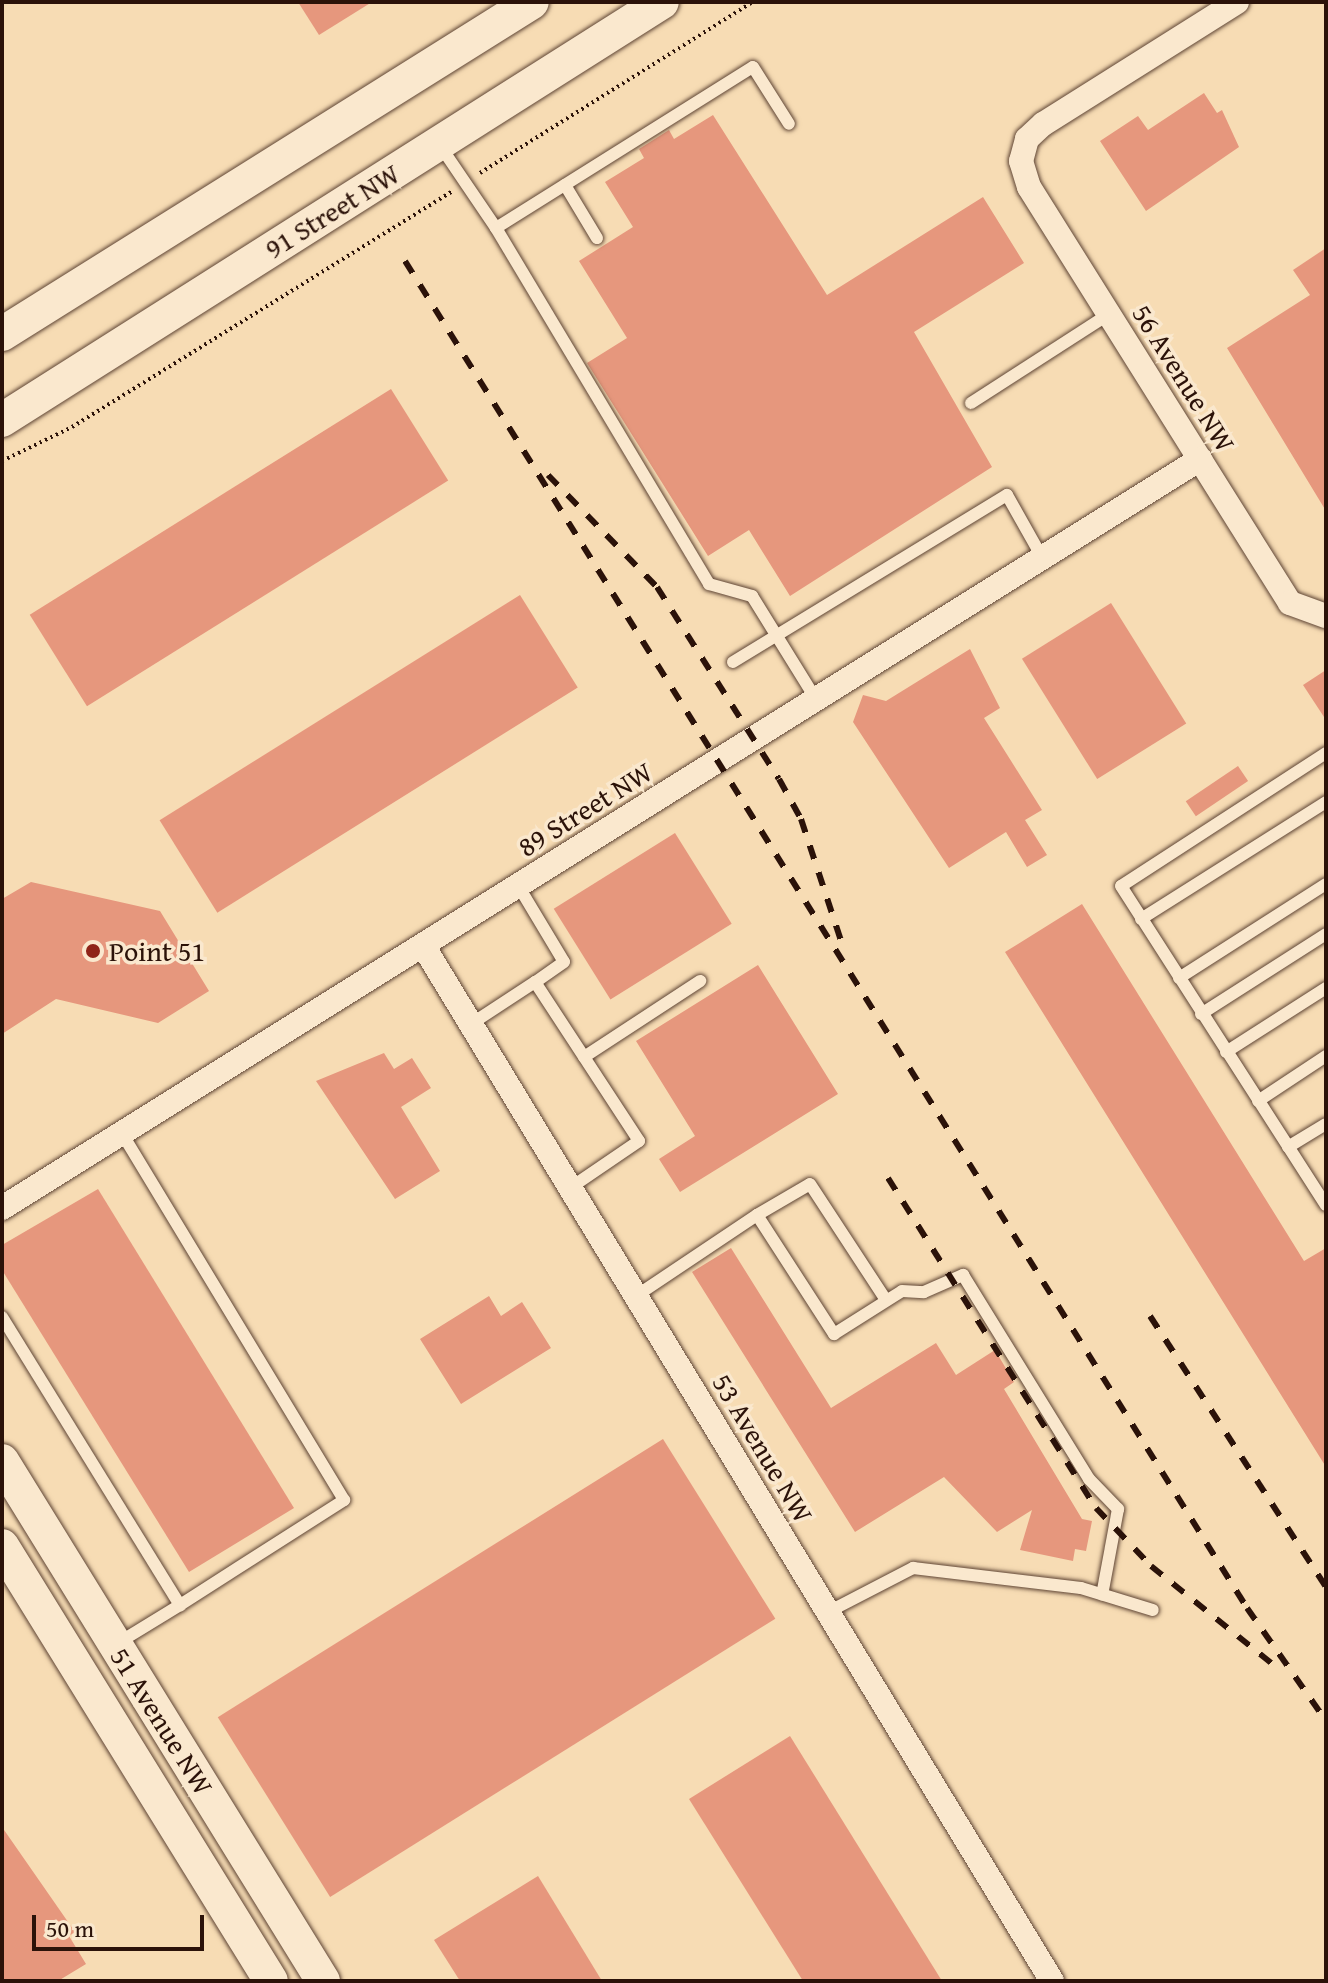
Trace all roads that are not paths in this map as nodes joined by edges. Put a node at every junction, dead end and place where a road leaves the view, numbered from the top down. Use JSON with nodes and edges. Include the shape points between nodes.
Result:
{"nodes":[{"id":1,"x":532,"y":2,"type":"edge"},
{"id":2,"x":662,"y":2,"type":"edge"},
{"id":3,"x":1224,"y":5,"type":"edge"},
{"id":4,"x":789,"y":124,"type":"dead end"},
{"id":5,"x":439,"y":144,"type":"junction"},
{"id":6,"x":565,"y":185,"type":"junction"},
{"id":7,"x":496,"y":228,"type":"junction"},
{"id":8,"x":597,"y":238,"type":"dead end"},
{"id":9,"x":1109,"y":314,"type":"junction"},
{"id":10,"x":2,"y":334,"type":"edge"},
{"id":11,"x":971,"y":403,"type":"dead end"},
{"id":12,"x":2,"y":420,"type":"edge"},
{"id":13,"x":1200,"y":459,"type":"junction"},
{"id":14,"x":1043,"y":559,"type":"junction"},
{"id":15,"x":1323,"y":616,"type":"edge"},
{"id":16,"x":775,"y":634,"type":"junction"},
{"id":17,"x":733,"y":662,"type":"dead end"},
{"id":18,"x":817,"y":701,"type":"junction"},
{"id":19,"x":1326,"y":753,"type":"edge"},
{"id":20,"x":1326,"y":802,"type":"edge"},
{"id":21,"x":1326,"y":884,"type":"edge"},
{"id":22,"x":519,"y":887,"type":"junction"},
{"id":23,"x":1141,"y":919,"type":"junction"},
{"id":24,"x":1326,"y":934,"type":"edge"},
{"id":25,"x":424,"y":947,"type":"junction"},
{"id":26,"x":1179,"y":978,"type":"junction"},
{"id":27,"x":700,"y":981,"type":"dead end"},
{"id":28,"x":535,"y":982,"type":"junction"},
{"id":29,"x":1326,"y":988,"type":"edge"},
{"id":30,"x":1201,"y":1014,"type":"junction"},
{"id":31,"x":471,"y":1024,"type":"junction"},
{"id":32,"x":1226,"y":1052,"type":"junction"},
{"id":33,"x":1326,"y":1056,"type":"edge"},
{"id":34,"x":584,"y":1057,"type":"junction"},
{"id":35,"x":1258,"y":1101,"type":"junction"},
{"id":36,"x":1326,"y":1124,"type":"edge"},
{"id":37,"x":122,"y":1134,"type":"junction"},
{"id":38,"x":1288,"y":1147,"type":"junction"},
{"id":39,"x":570,"y":1188,"type":"junction"},
{"id":40,"x":1326,"y":1205,"type":"edge"},
{"id":41,"x":2,"y":1208,"type":"edge"},
{"id":42,"x":757,"y":1215,"type":"junction"},
{"id":43,"x":636,"y":1296,"type":"junction"},
{"id":44,"x":886,"y":1300,"type":"junction"},
{"id":45,"x":2,"y":1317,"type":"edge"},
{"id":46,"x":2,"y":1461,"type":"edge"},
{"id":47,"x":2,"y":1546,"type":"edge"},
{"id":48,"x":1102,"y":1595,"type":"junction"},
{"id":49,"x":180,"y":1605,"type":"junction"},
{"id":50,"x":1153,"y":1610,"type":"dead end"},
{"id":51,"x":828,"y":1612,"type":"junction"},
{"id":52,"x":115,"y":1645,"type":"junction"},
{"id":53,"x":271,"y":1981,"type":"edge"},
{"id":54,"x":323,"y":1981,"type":"edge"},
{"id":55,"x":1052,"y":1981,"type":"edge"}],
"edges":[{"from":1,"to":10,"type":"main road"},
{"from":2,"to":5,"type":"main road","name":"91 Street NW"},
{"from":3,"to":9,"type":"street","name":"56 Avenue NW","via":[[1043,124],[1022,152],[1029,187]]},
{"from":4,"to":6,"type":"lane","via":[[753,67]]},
{"from":5,"to":7,"type":"lane"},
{"from":5,"to":12,"type":"main road","name":"91 Street NW"},
{"from":6,"to":7,"type":"lane"},
{"from":6,"to":8,"type":"lane"},
{"from":7,"to":16,"type":"lane","via":[[709,584],[752,596]]},
{"from":9,"to":11,"type":"lane"},
{"from":9,"to":13,"type":"street","name":"56 Avenue NW"},
{"from":13,"to":14,"type":"street","name":"89 Street NW"},
{"from":13,"to":15,"type":"street","name":"56 Avenue NW","via":[[1290,603]]},
{"from":14,"to":16,"type":"lane","via":[[1007,495]]},
{"from":14,"to":18,"type":"street","name":"89 Street NW"},
{"from":16,"to":17,"type":"lane"},
{"from":16,"to":18,"type":"lane"},
{"from":18,"to":22,"type":"street","name":"89 Street NW"},
{"from":19,"to":23,"type":"lane","via":[[1121,886]]},
{"from":20,"to":23,"type":"lane"},
{"from":21,"to":26,"type":"lane"},
{"from":22,"to":25,"type":"street","name":"89 Street NW"},
{"from":22,"to":28,"type":"lane","via":[[564,962]]},
{"from":23,"to":26,"type":"lane"},
{"from":24,"to":30,"type":"lane"},
{"from":25,"to":31,"type":"street","name":"53 Avenue NW"},
{"from":25,"to":37,"type":"street","name":"89 Street NW"},
{"from":26,"to":30,"type":"lane"},
{"from":27,"to":34,"type":"lane"},
{"from":28,"to":31,"type":"lane"},
{"from":28,"to":34,"type":"lane"},
{"from":29,"to":32,"type":"lane"},
{"from":30,"to":32,"type":"lane"},
{"from":31,"to":39,"type":"street","name":"53 Avenue NW"},
{"from":32,"to":35,"type":"lane"},
{"from":33,"to":35,"type":"lane"},
{"from":34,"to":39,"type":"lane","via":[[639,1141]]},
{"from":35,"to":38,"type":"lane"},
{"from":36,"to":38,"type":"lane"},
{"from":37,"to":41,"type":"street","name":"89 Street NW"},
{"from":37,"to":49,"type":"lane","via":[[344,1500]]},
{"from":38,"to":40,"type":"lane"},
{"from":39,"to":43,"type":"street","name":"53 Avenue NW"},
{"from":42,"to":43,"type":"lane"},
{"from":42,"to":44,"type":"lane","via":[[810,1184]]},
{"from":42,"to":44,"type":"lane","via":[[834,1334]]},
{"from":43,"to":51,"type":"street","name":"53 Avenue NW"},
{"from":44,"to":48,"type":"lane","via":[[963,1275],[1089,1479],[1118,1509]]},
{"from":45,"to":49,"type":"lane"},
{"from":46,"to":52,"type":"main road","name":"51 Avenue NW"},
{"from":47,"to":53,"type":"main road","name":"51 Avenue NW"},
{"from":48,"to":50,"type":"lane"},
{"from":48,"to":51,"type":"lane","via":[[913,1568]]},
{"from":49,"to":52,"type":"lane"},
{"from":51,"to":55,"type":"street","name":"53 Avenue NW"},
{"from":52,"to":54,"type":"main road","name":"51 Avenue NW"}]}
